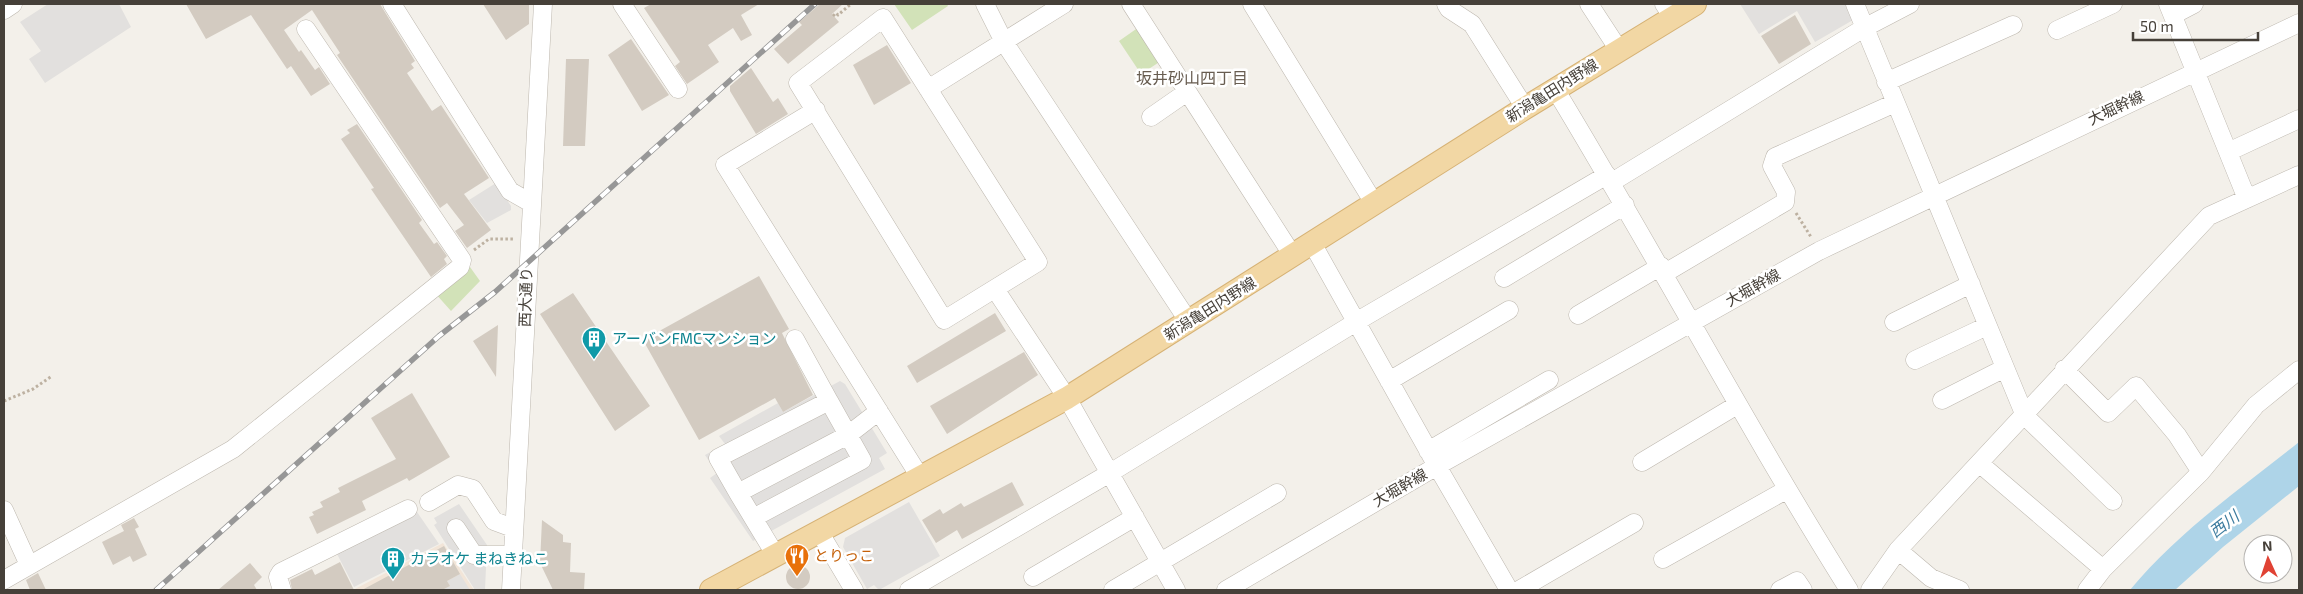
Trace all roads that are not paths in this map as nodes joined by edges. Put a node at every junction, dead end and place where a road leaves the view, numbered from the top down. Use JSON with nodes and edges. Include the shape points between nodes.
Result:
{"nodes":[{"id":1,"x":13,"y":4,"type":"edge"},
{"id":2,"x":392,"y":4,"type":"edge"},
{"id":3,"x":543,"y":4,"type":"edge"},
{"id":4,"x":622,"y":4,"type":"edge"},
{"id":5,"x":985,"y":4,"type":"edge"},
{"id":6,"x":1064,"y":4,"type":"edge"},
{"id":7,"x":1131,"y":4,"type":"edge"},
{"id":8,"x":1252,"y":4,"type":"edge"},
{"id":9,"x":1446,"y":4,"type":"edge"},
{"id":10,"x":1589,"y":4,"type":"edge"},
{"id":11,"x":1694,"y":4,"type":"edge"},
{"id":12,"x":1854,"y":4,"type":"edge"},
{"id":13,"x":1910,"y":4,"type":"edge"},
{"id":14,"x":2113,"y":4,"type":"edge"},
{"id":15,"x":2194,"y":4,"type":"edge"},
{"id":16,"x":2170,"y":9,"type":"edge"},
{"id":17,"x":4,"y":10,"type":"edge"},
{"id":18,"x":1668,"y":10,"type":"edge"},
{"id":19,"x":2299,"y":23,"type":"edge"},
{"id":20,"x":2013,"y":25,"type":"dead end"},
{"id":21,"x":1864,"y":28,"type":"junction"},
{"id":22,"x":306,"y":29,"type":"dead end"},
{"id":23,"x":2057,"y":30,"type":"dead end"},
{"id":24,"x":1004,"y":42,"type":"junction"},
{"id":25,"x":1619,"y":50,"type":"junction"},
{"id":26,"x":2196,"y":70,"type":"junction"},
{"id":27,"x":1886,"y":82,"type":"junction"},
{"id":28,"x":678,"y":89,"type":"dead end"},
{"id":29,"x":928,"y":89,"type":"junction"},
{"id":30,"x":1555,"y":89,"type":"junction"},
{"id":31,"x":1187,"y":92,"type":"junction"},
{"id":32,"x":1895,"y":103,"type":"junction"},
{"id":33,"x":1525,"y":108,"type":"junction"},
{"id":34,"x":816,"y":110,"type":"junction"},
{"id":35,"x":1151,"y":117,"type":"dead end"},
{"id":36,"x":2299,"y":119,"type":"edge"},
{"id":37,"x":2228,"y":152,"type":"junction"},
{"id":38,"x":2299,"y":175,"type":"edge"},
{"id":39,"x":1609,"y":178,"type":"junction"},
{"id":40,"x":1934,"y":194,"type":"junction"},
{"id":41,"x":2247,"y":198,"type":"junction"},
{"id":42,"x":531,"y":203,"type":"junction"},
{"id":43,"x":1374,"y":203,"type":"junction"},
{"id":44,"x":1626,"y":205,"type":"junction"},
{"id":45,"x":1312,"y":243,"type":"junction"},
{"id":46,"x":1293,"y":256,"type":"junction"},
{"id":47,"x":1663,"y":270,"type":"junction"},
{"id":48,"x":1504,"y":278,"type":"dead end"},
{"id":49,"x":1970,"y":284,"type":"junction"},
{"id":50,"x":996,"y":289,"type":"junction"},
{"id":51,"x":1509,"y":310,"type":"dead end"},
{"id":52,"x":1578,"y":315,"type":"dead end"},
{"id":53,"x":1189,"y":322,"type":"junction"},
{"id":54,"x":1692,"y":322,"type":"junction"},
{"id":55,"x":1894,"y":322,"type":"dead end"},
{"id":56,"x":1357,"y":323,"type":"junction"},
{"id":57,"x":1987,"y":326,"type":"junction"},
{"id":58,"x":795,"y":338,"type":"dead end"},
{"id":59,"x":1915,"y":360,"type":"dead end"},
{"id":60,"x":2004,"y":368,"type":"junction"},
{"id":61,"x":2064,"y":370,"type":"junction"},
{"id":62,"x":2299,"y":370,"type":"edge"},
{"id":63,"x":1549,"y":380,"type":"dead end"},
{"id":64,"x":1389,"y":381,"type":"junction"},
{"id":65,"x":1067,"y":398,"type":"junction"},
{"id":66,"x":1942,"y":400,"type":"dead end"},
{"id":67,"x":829,"y":401,"type":"junction"},
{"id":68,"x":1737,"y":405,"type":"junction"},
{"id":69,"x":879,"y":411,"type":"junction"},
{"id":70,"x":2025,"y":416,"type":"junction"},
{"id":71,"x":848,"y":435,"type":"junction"},
{"id":72,"x":1428,"y":451,"type":"junction"},
{"id":73,"x":1642,"y":462,"type":"dead end"},
{"id":74,"x":1979,"y":463,"type":"junction"},
{"id":75,"x":1437,"y":466,"type":"junction"},
{"id":76,"x":2202,"y":472,"type":"junction"},
{"id":77,"x":1110,"y":473,"type":"junction"},
{"id":78,"x":920,"y":477,"type":"junction"},
{"id":79,"x":1786,"y":490,"type":"junction"},
{"id":80,"x":738,"y":493,"type":"junction"},
{"id":81,"x":1277,"y":493,"type":"dead end"},
{"id":82,"x":2113,"y":501,"type":"dead end"},
{"id":83,"x":429,"y":502,"type":"dead end"},
{"id":84,"x":408,"y":509,"type":"dead end"},
{"id":85,"x":4,"y":510,"type":"edge"},
{"id":86,"x":1135,"y":517,"type":"junction"},
{"id":87,"x":753,"y":518,"type":"junction"},
{"id":88,"x":1634,"y":524,"type":"dead end"},
{"id":89,"x":456,"y":528,"type":"dead end"},
{"id":90,"x":513,"y":528,"type":"junction"},
{"id":91,"x":820,"y":533,"type":"junction"},
{"id":92,"x":1898,"y":550,"type":"junction"},
{"id":93,"x":512,"y":555,"type":"junction"},
{"id":94,"x":776,"y":556,"type":"junction"},
{"id":95,"x":1663,"y":559,"type":"dead end"},
{"id":96,"x":1160,"y":563,"type":"junction"},
{"id":97,"x":29,"y":565,"type":"junction"},
{"id":98,"x":2103,"y":569,"type":"junction"},
{"id":99,"x":1033,"y":577,"type":"dead end"},
{"id":100,"x":4,"y":580,"type":"edge"},
{"id":101,"x":282,"y":590,"type":"edge"},
{"id":102,"x":511,"y":590,"type":"edge"},
{"id":103,"x":711,"y":590,"type":"edge"},
{"id":104,"x":854,"y":590,"type":"edge"},
{"id":105,"x":909,"y":590,"type":"edge"},
{"id":106,"x":1113,"y":590,"type":"edge"},
{"id":107,"x":1176,"y":590,"type":"edge"},
{"id":108,"x":1226,"y":590,"type":"edge"},
{"id":109,"x":1509,"y":590,"type":"edge"},
{"id":110,"x":1519,"y":590,"type":"edge"},
{"id":111,"x":1780,"y":590,"type":"edge"},
{"id":112,"x":1803,"y":590,"type":"edge"},
{"id":113,"x":1849,"y":590,"type":"edge"},
{"id":114,"x":1870,"y":590,"type":"edge"},
{"id":115,"x":1960,"y":590,"type":"edge"},
{"id":116,"x":2087,"y":590,"type":"edge"}],
"edges":[{"from":1,"to":17,"type":"street"},
{"from":2,"to":42,"type":"street","via":[[507,193]]},
{"from":3,"to":42,"type":"street","name":"西大通り"},
{"from":4,"to":28,"type":"street"},
{"from":5,"to":24,"type":"street"},
{"from":6,"to":24,"type":"street"},
{"from":7,"to":31,"type":"street"},
{"from":8,"to":43,"type":"street"},
{"from":9,"to":33,"type":"street","via":[[1472,24]]},
{"from":10,"to":25,"type":"street"},
{"from":11,"to":18,"type":"main road","name":"新潟亀田内野線"},
{"from":12,"to":21,"type":"street"},
{"from":13,"to":21,"type":"street"},
{"from":14,"to":23,"type":"street"},
{"from":15,"to":16,"type":"street"},
{"from":16,"to":26,"type":"street"},
{"from":18,"to":25,"type":"main road","name":"新潟亀田内野線"},
{"from":19,"to":26,"type":"street","name":"大堀幹線"},
{"from":20,"to":27,"type":"street"},
{"from":21,"to":27,"type":"street"},
{"from":21,"to":39,"type":"street"},
{"from":22,"to":97,"type":"street","via":[[462,260],[460,267],[233,449]]},
{"from":24,"to":29,"type":"street"},
{"from":24,"to":53,"type":"street"},
{"from":25,"to":30,"type":"main road","name":"新潟亀田内野線"},
{"from":26,"to":37,"type":"street"},
{"from":26,"to":40,"type":"street","name":"大堀幹線"},
{"from":27,"to":32,"type":"street"},
{"from":29,"to":34,"type":"street","via":[[883,18],[798,83]]},
{"from":29,"to":50,"type":"street","via":[[1038,262]]},
{"from":30,"to":33,"type":"main road","name":"新潟亀田内野線"},
{"from":30,"to":39,"type":"street"},
{"from":31,"to":35,"type":"street"},
{"from":31,"to":46,"type":"street"},
{"from":32,"to":40,"type":"street"},
{"from":32,"to":47,"type":"street","via":[[1775,157],[1772,166],[1787,197],[1785,202]]},
{"from":33,"to":43,"type":"main road","name":"新潟亀田内野線"},
{"from":34,"to":50,"type":"street","via":[[944,320]]},
{"from":34,"to":69,"type":"street","via":[[725,165]]},
{"from":36,"to":37,"type":"street"},
{"from":37,"to":41,"type":"street"},
{"from":38,"to":41,"type":"street"},
{"from":39,"to":44,"type":"street"},
{"from":39,"to":56,"type":"street"},
{"from":40,"to":49,"type":"street"},
{"from":40,"to":54,"type":"street","name":"大堀幹線","via":[[1819,251]]},
{"from":41,"to":61,"type":"street","via":[[2209,216]]},
{"from":42,"to":90,"type":"street","name":"西大通り"},
{"from":43,"to":45,"type":"main road","name":"新潟亀田内野線"},
{"from":44,"to":47,"type":"street"},
{"from":44,"to":48,"type":"street"},
{"from":45,"to":46,"type":"main road","name":"新潟亀田内野線"},
{"from":45,"to":56,"type":"street"},
{"from":46,"to":53,"type":"main road","name":"新潟亀田内野線"},
{"from":47,"to":52,"type":"street"},
{"from":47,"to":54,"type":"street"},
{"from":49,"to":55,"type":"street"},
{"from":49,"to":57,"type":"street"},
{"from":50,"to":65,"type":"street"},
{"from":51,"to":64,"type":"street"},
{"from":53,"to":65,"type":"main road","name":"新潟亀田内野線"},
{"from":54,"to":68,"type":"street"},
{"from":54,"to":75,"type":"street","name":"大堀幹線"},
{"from":56,"to":64,"type":"street"},
{"from":56,"to":77,"type":"street"},
{"from":57,"to":59,"type":"street"},
{"from":57,"to":60,"type":"street"},
{"from":58,"to":67,"type":"street"},
{"from":60,"to":66,"type":"street"},
{"from":60,"to":70,"type":"street"},
{"from":61,"to":70,"type":"street"},
{"from":61,"to":76,"type":"street","via":[[2108,413],[2136,386],[2177,435]]},
{"from":62,"to":76,"type":"street","via":[[2256,405]]},
{"from":63,"to":72,"type":"street"},
{"from":64,"to":72,"type":"street"},
{"from":65,"to":77,"type":"street"},
{"from":65,"to":78,"type":"main road","name":"新潟亀田内野線"},
{"from":67,"to":71,"type":"street"},
{"from":67,"to":80,"type":"street","via":[[718,458]]},
{"from":68,"to":73,"type":"street"},
{"from":68,"to":79,"type":"street"},
{"from":69,"to":71,"type":"street"},
{"from":69,"to":78,"type":"street"},
{"from":70,"to":74,"type":"street"},
{"from":70,"to":82,"type":"street"},
{"from":71,"to":80,"type":"street"},
{"from":71,"to":87,"type":"street","via":[[862,460]]},
{"from":72,"to":75,"type":"street"},
{"from":74,"to":92,"type":"street"},
{"from":74,"to":98,"type":"street"},
{"from":75,"to":108,"type":"street","name":"大堀幹線"},
{"from":75,"to":109,"type":"street"},
{"from":76,"to":98,"type":"street"},
{"from":77,"to":86,"type":"street"},
{"from":77,"to":105,"type":"street"},
{"from":78,"to":91,"type":"main road","name":"新潟亀田内野線"},
{"from":79,"to":95,"type":"street"},
{"from":79,"to":113,"type":"street"},
{"from":80,"to":87,"type":"street"},
{"from":81,"to":96,"type":"street"},
{"from":83,"to":90,"type":"street","via":[[458,485],[473,489],[494,521]]},
{"from":84,"to":101,"type":"street","via":[[281,572],[278,577]]},
{"from":85,"to":97,"type":"street"},
{"from":86,"to":96,"type":"street"},
{"from":86,"to":99,"type":"street"},
{"from":87,"to":94,"type":"street"},
{"from":88,"to":110,"type":"street"},
{"from":89,"to":93,"type":"street","via":[[474,555]]},
{"from":90,"to":93,"type":"street","name":"西大通り"},
{"from":91,"to":94,"type":"main road","name":"新潟亀田内野線"},
{"from":91,"to":104,"type":"street"},
{"from":92,"to":114,"type":"street"},
{"from":92,"to":115,"type":"street","via":[[1931,578]]},
{"from":93,"to":102,"type":"street","name":"西大通り"},
{"from":94,"to":103,"type":"main road","name":"新潟亀田内野線"},
{"from":96,"to":106,"type":"street"},
{"from":96,"to":107,"type":"street"},
{"from":97,"to":100,"type":"street"},
{"from":98,"to":116,"type":"street"},
{"from":111,"to":112,"type":"street","via":[[1797,581]]}]}
